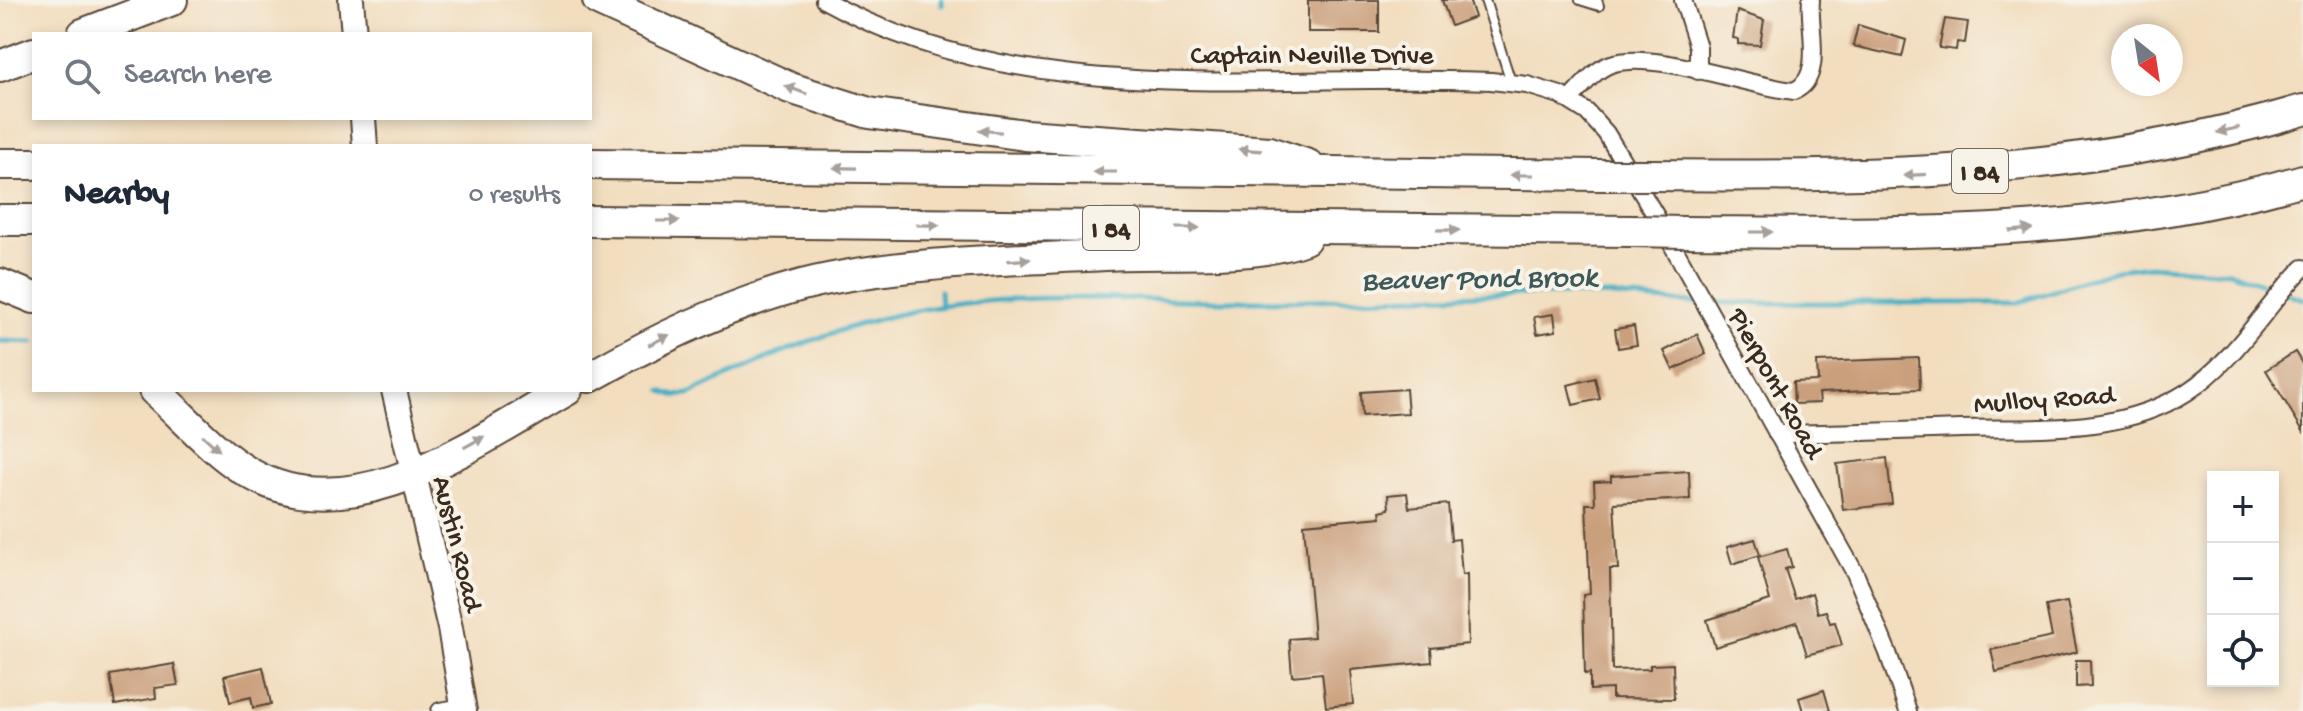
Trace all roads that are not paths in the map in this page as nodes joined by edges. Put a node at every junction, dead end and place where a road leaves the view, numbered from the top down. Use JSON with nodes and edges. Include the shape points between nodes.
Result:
{"nodes":[{"id":1,"x":172,"y":0,"type":"edge"},
{"id":2,"x":351,"y":0,"type":"edge"},
{"id":3,"x":598,"y":0,"type":"edge"},
{"id":4,"x":824,"y":0,"type":"edge"},
{"id":5,"x":1580,"y":0,"type":"edge"},
{"id":6,"x":1597,"y":0,"type":"edge"},
{"id":7,"x":1683,"y":0,"type":"edge"},
{"id":8,"x":1811,"y":0,"type":"edge"},
{"id":9,"x":1489,"y":1,"type":"edge"},
{"id":10,"x":88,"y":32,"type":"edge"},
{"id":11,"x":354,"y":32,"type":"edge"},
{"id":12,"x":32,"y":54,"type":"edge"},
{"id":13,"x":0,"y":66,"type":"edge"},
{"id":14,"x":1698,"y":71,"type":"junction"},
{"id":15,"x":1511,"y":83,"type":"junction"},
{"id":16,"x":1569,"y":100,"type":"junction"},
{"id":17,"x":2303,"y":110,"type":"edge"},
{"id":18,"x":0,"y":164,"type":"edge"},
{"id":19,"x":32,"y":164,"type":"edge"},
{"id":20,"x":592,"y":164,"type":"edge"},
{"id":21,"x":1323,"y":173,"type":"junction"},
{"id":22,"x":2303,"y":180,"type":"edge"},
{"id":23,"x":0,"y":220,"type":"edge"},
{"id":24,"x":32,"y":220,"type":"edge"},
{"id":25,"x":592,"y":221,"type":"edge"},
{"id":26,"x":1326,"y":229,"type":"junction"},
{"id":27,"x":2303,"y":268,"type":"edge"},
{"id":28,"x":0,"y":284,"type":"edge"},
{"id":29,"x":32,"y":297,"type":"edge"},
{"id":30,"x":592,"y":376,"type":"edge"},
{"id":31,"x":156,"y":392,"type":"edge"},
{"id":32,"x":394,"y":392,"type":"edge"},
{"id":33,"x":563,"y":392,"type":"edge"},
{"id":34,"x":1777,"y":434,"type":"junction"},
{"id":35,"x":412,"y":475,"type":"junction"},
{"id":36,"x":456,"y":710,"type":"edge"},
{"id":37,"x":1908,"y":711,"type":"edge"}],
"edges":[{"from":1,"to":10,"type":"highway"},
{"from":2,"to":11,"type":"street"},
{"from":21,"to":3,"type":"highway","one_way":true,"via":[[1269,152],[988,131],[846,108],[760,76]]},
{"from":4,"to":15,"type":"street","name":"Captain Neville Drive","via":[[926,45],[1038,72],[1149,79]]},
{"from":5,"to":6,"type":"lane","via":[[1599,6]]},
{"from":7,"to":14,"type":"street","via":[[1698,47]]},
{"from":8,"to":14,"type":"street","via":[[1812,67],[1808,81],[1794,91]]},
{"from":9,"to":15,"type":"lane"},
{"from":12,"to":13,"type":"highway"},
{"from":14,"to":16,"type":"street","via":[[1646,62],[1612,64],[1597,71]]},
{"from":15,"to":16,"type":"street","name":"Captain Neville Drive"},
{"from":16,"to":34,"type":"street","name":"Pierpont Road","via":[[1606,133]]},
{"from":17,"to":21,"type":"highway","number":"I 84","one_way":true,"bridge":true,"via":[[2158,146],[2030,166],[1899,176]]},
{"from":18,"to":19,"type":"highway"},
{"from":21,"to":20,"type":"highway","number":"I 84","one_way":true},
{"from":26,"to":22,"type":"highway","number":"I 84","one_way":true,"bridge":true,"via":[[2012,230],[2160,212]]},
{"from":23,"to":24,"type":"highway"},
{"from":25,"to":26,"type":"highway","number":"I 84","one_way":true},
{"from":30,"to":26,"type":"highway","one_way":true,"via":[[699,322],[832,279],[1060,257],[1266,249]]},
{"from":27,"to":34,"type":"street","name":"Mulloy Road","via":[[2213,373],[2186,393],[2128,418],[2066,426]]},
{"from":28,"to":29,"type":"highway"},
{"from":31,"to":35,"type":"highway","one_way":true,"via":[[227,458],[279,487],[342,491]]},
{"from":32,"to":35,"type":"street","name":"Austin Road"},
{"from":35,"to":33,"type":"highway","one_way":true},
{"from":34,"to":37,"type":"street","name":"Pierpont Road","via":[[1860,585]]},
{"from":35,"to":36,"type":"street","name":"Austin Road","via":[[442,591]]}]}
